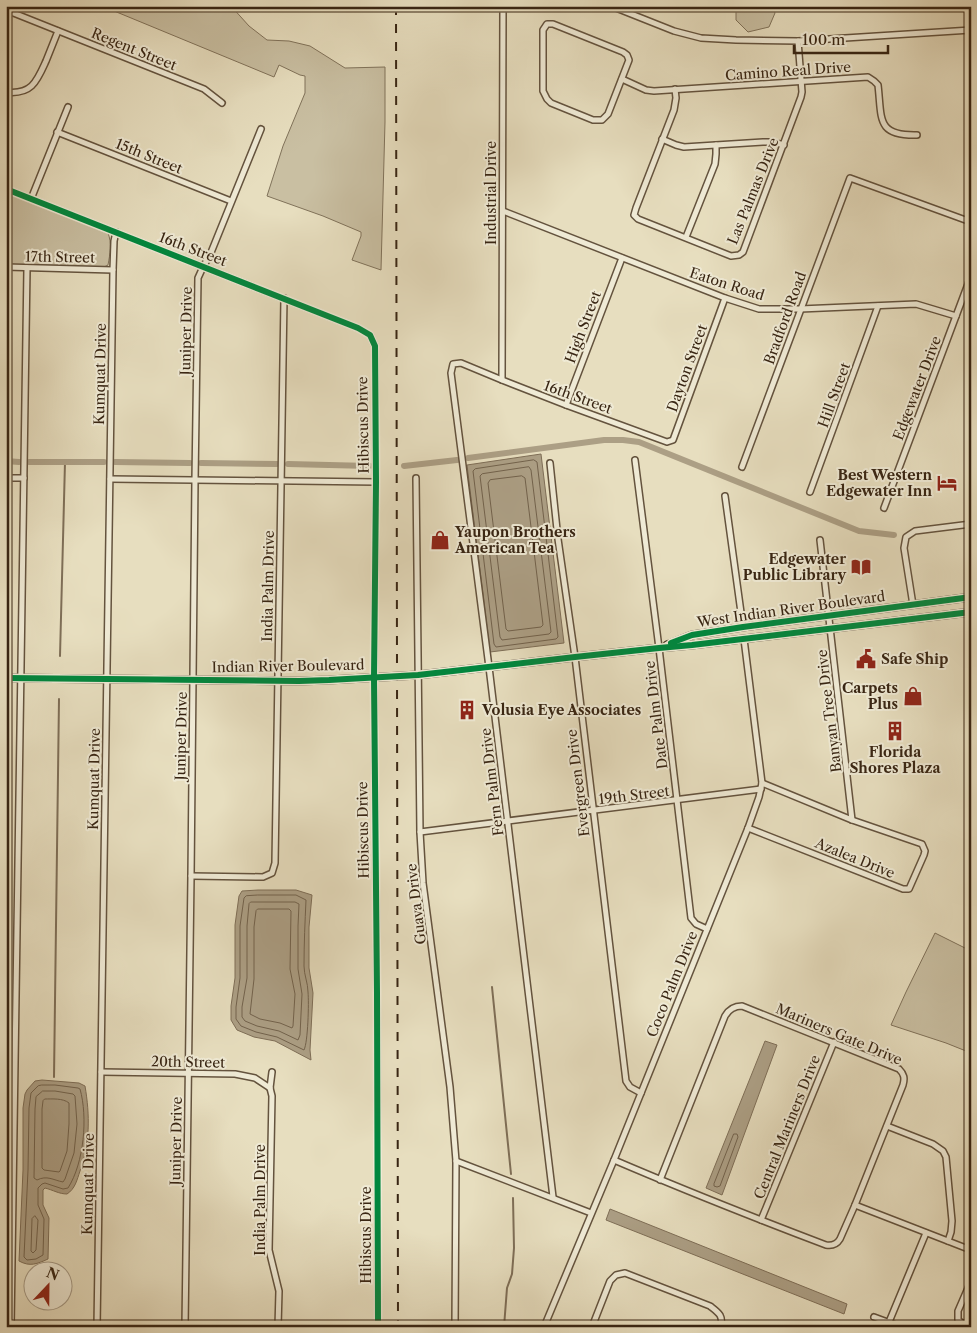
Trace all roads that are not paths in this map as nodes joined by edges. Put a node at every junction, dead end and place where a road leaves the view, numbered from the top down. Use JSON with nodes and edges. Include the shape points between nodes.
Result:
{"nodes":[{"id":1,"x":503,"y":6,"type":"edge"},
{"id":2,"x":612,"y":6,"type":"edge"},
{"id":3,"x":6,"y":10,"type":"edge"},
{"id":4,"x":971,"y":30,"type":"edge"},
{"id":5,"x":58,"y":31,"type":"junction"},
{"id":6,"x":798,"y":40,"type":"junction"},
{"id":7,"x":622,"y":79,"type":"junction"},
{"id":8,"x":801,"y":81,"type":"junction"},
{"id":9,"x":675,"y":89,"type":"junction"},
{"id":10,"x":6,"y":92,"type":"edge"},
{"id":11,"x":222,"y":103,"type":"dead end"},
{"id":12,"x":68,"y":107,"type":"dead end"},
{"id":13,"x":261,"y":129,"type":"dead end"},
{"id":14,"x":57,"y":132,"type":"junction"},
{"id":15,"x":917,"y":135,"type":"dead end"},
{"id":16,"x":662,"y":140,"type":"junction"},
{"id":17,"x":716,"y":145,"type":"junction"},
{"id":18,"x":784,"y":145,"type":"junction"},
{"id":19,"x":6,"y":189,"type":"edge"},
{"id":20,"x":30,"y":199,"type":"junction"},
{"id":21,"x":232,"y":201,"type":"junction"},
{"id":22,"x":503,"y":211,"type":"junction"},
{"id":23,"x":971,"y":222,"type":"edge"},
{"id":24,"x":116,"y":232,"type":"junction"},
{"id":25,"x":686,"y":237,"type":"junction"},
{"id":26,"x":622,"y":258,"type":"junction"},
{"id":27,"x":6,"y":267,"type":"edge"},
{"id":28,"x":203,"y":267,"type":"junction"},
{"id":29,"x":27,"y":268,"type":"junction"},
{"id":30,"x":113,"y":270,"type":"junction"},
{"id":31,"x":971,"y":276,"type":"edge"},
{"id":32,"x":284,"y":298,"type":"junction"},
{"id":33,"x":725,"y":298,"type":"junction"},
{"id":34,"x":878,"y":306,"type":"junction"},
{"id":35,"x":800,"y":309,"type":"junction"},
{"id":36,"x":956,"y":316,"type":"junction"},
{"id":37,"x":370,"y":335,"type":"joint"},
{"id":38,"x":453,"y":364,"type":"joint"},
{"id":39,"x":502,"y":380,"type":"junction"},
{"id":40,"x":566,"y":405,"type":"junction"},
{"id":41,"x":667,"y":442,"type":"joint"},
{"id":42,"x":635,"y":460,"type":"dead end"},
{"id":43,"x":550,"y":462,"type":"dead end"},
{"id":44,"x":742,"y":467,"type":"dead end"},
{"id":45,"x":6,"y":478,"type":"edge"},
{"id":46,"x":24,"y":478,"type":"junction"},
{"id":47,"x":416,"y":478,"type":"dead end"},
{"id":48,"x":110,"y":479,"type":"junction"},
{"id":49,"x":195,"y":480,"type":"junction"},
{"id":50,"x":281,"y":482,"type":"junction"},
{"id":51,"x":376,"y":482,"type":"junction"},
{"id":52,"x":810,"y":492,"type":"dead end"},
{"id":53,"x":725,"y":496,"type":"dead end"},
{"id":54,"x":884,"y":508,"type":"dead end"},
{"id":55,"x":971,"y":524,"type":"edge"},
{"id":56,"x":820,"y":540,"type":"dead end"},
{"id":57,"x":971,"y":597,"type":"edge"},
{"id":58,"x":913,"y":605,"type":"junction"},
{"id":59,"x":971,"y":612,"type":"edge"},
{"id":60,"x":829,"y":615,"type":"junction"},
{"id":61,"x":743,"y":627,"type":"junction"},
{"id":62,"x":830,"y":628,"type":"junction"},
{"id":63,"x":744,"y":639,"type":"junction"},
{"id":64,"x":659,"y":648,"type":"junction"},
{"id":65,"x":575,"y":656,"type":"junction"},
{"id":66,"x":489,"y":666,"type":"junction"},
{"id":67,"x":418,"y":675,"type":"junction"},
{"id":68,"x":6,"y":678,"type":"edge"},
{"id":69,"x":21,"y":678,"type":"junction"},
{"id":70,"x":374,"y":678,"type":"junction"},
{"id":71,"x":107,"y":679,"type":"junction"},
{"id":72,"x":193,"y":680,"type":"junction"},
{"id":73,"x":278,"y":681,"type":"junction"},
{"id":74,"x":762,"y":786,"type":"junction"},
{"id":75,"x":678,"y":801,"type":"junction"},
{"id":76,"x":593,"y":811,"type":"junction"},
{"id":77,"x":852,"y":820,"type":"junction"},
{"id":78,"x":508,"y":821,"type":"junction"},
{"id":79,"x":748,"y":828,"type":"junction"},
{"id":80,"x":420,"y":832,"type":"junction"},
{"id":81,"x":922,"y":844,"type":"joint"},
{"id":82,"x":191,"y":876,"type":"junction"},
{"id":83,"x":707,"y":929,"type":"junction"},
{"id":84,"x":834,"y":1042,"type":"junction"},
{"id":85,"x":101,"y":1072,"type":"junction"},
{"id":86,"x":272,"y":1072,"type":"dead end"},
{"id":87,"x":189,"y":1073,"type":"junction"},
{"id":88,"x":270,"y":1088,"type":"junction"},
{"id":89,"x":641,"y":1093,"type":"junction"},
{"id":90,"x":888,"y":1126,"type":"junction"},
{"id":91,"x":614,"y":1160,"type":"junction"},
{"id":92,"x":456,"y":1161,"type":"junction"},
{"id":93,"x":660,"y":1180,"type":"junction"},
{"id":94,"x":553,"y":1197,"type":"junction"},
{"id":95,"x":855,"y":1206,"type":"junction"},
{"id":96,"x":591,"y":1213,"type":"junction"},
{"id":97,"x":761,"y":1220,"type":"junction"},
{"id":98,"x":926,"y":1233,"type":"junction"},
{"id":99,"x":948,"y":1241,"type":"junction"},
{"id":100,"x":971,"y":1250,"type":"edge"},
{"id":101,"x":971,"y":1281,"type":"edge"},
{"id":102,"x":874,"y":1317,"type":"dead end"},
{"id":103,"x":889,"y":1322,"type":"junction"},
{"id":104,"x":12,"y":1327,"type":"edge"},
{"id":105,"x":97,"y":1327,"type":"edge"},
{"id":106,"x":185,"y":1327,"type":"edge"},
{"id":107,"x":278,"y":1327,"type":"edge"},
{"id":108,"x":378,"y":1327,"type":"edge"},
{"id":109,"x":455,"y":1327,"type":"edge"},
{"id":110,"x":544,"y":1327,"type":"edge"},
{"id":111,"x":592,"y":1327,"type":"edge"},
{"id":112,"x":721,"y":1327,"type":"edge"},
{"id":113,"x":901,"y":1327,"type":"edge"},
{"id":114,"x":969,"y":1327,"type":"edge"}],
"edges":[{"from":1,"to":22,"type":"street","name":"Industrial Drive"},
{"from":2,"to":6,"type":"street","via":[[670,30],[700,38]]},
{"from":3,"to":5,"type":"street","name":"Regent Street"},
{"from":4,"to":6,"type":"street"},
{"from":5,"to":10,"type":"street","via":[[38,80],[27,90]]},
{"from":5,"to":11,"type":"street","name":"Regent Street","via":[[204,89]]},
{"from":6,"to":8,"type":"street","name":"Las Palmas Drive"},
{"from":7,"to":7,"type":"street","via":[[628,60],[624,52],[547,24],[543,30],[542,91],[551,103],[593,120],[602,120],[608,114]]},
{"from":7,"to":9,"type":"street","name":"Camino Real Drive","via":[[646,90]]},
{"from":8,"to":9,"type":"street","name":"Camino Real Drive"},
{"from":8,"to":15,"type":"street","name":"Camino Real Drive","via":[[868,77],[878,85],[882,123],[887,129],[904,135]]},
{"from":8,"to":18,"type":"street","name":"Las Palmas Drive","via":[[801,97]]},
{"from":9,"to":16,"type":"street","name":"Las Palmas Drive","via":[[676,103]]},
{"from":12,"to":14,"type":"street"},
{"from":13,"to":21,"type":"street","name":"Juniper Drive"},
{"from":14,"to":20,"type":"street"},
{"from":14,"to":21,"type":"street","name":"15th Street"},
{"from":16,"to":17,"type":"street","via":[[684,147]]},
{"from":16,"to":25,"type":"street","name":"Las Palmas Drive","via":[[634,215]]},
{"from":17,"to":18,"type":"street","via":[[763,142]]},
{"from":17,"to":25,"type":"street","via":[[715,164]]},
{"from":18,"to":25,"type":"street","name":"Las Palmas Drive","via":[[743,252],[732,256]]},
{"from":19,"to":20,"type":"street","name":"16th Street"},
{"from":20,"to":24,"type":"street","name":"16th Street"},
{"from":21,"to":28,"type":"street","name":"Juniper Drive"},
{"from":22,"to":26,"type":"street","name":"Eaton Road"},
{"from":22,"to":39,"type":"street","name":"Industrial Drive"},
{"from":23,"to":35,"type":"street","name":"Bradford Road","via":[[850,178]]},
{"from":24,"to":28,"type":"street","name":"16th Street"},
{"from":24,"to":30,"type":"street","name":"Kumquat Drive"},
{"from":26,"to":33,"type":"street","name":"Eaton Road"},
{"from":26,"to":40,"type":"street","name":"High Street"},
{"from":27,"to":29,"type":"street","name":"17th Street"},
{"from":28,"to":32,"type":"street","name":"16th Street"},
{"from":28,"to":49,"type":"street","name":"Juniper Drive","via":[[198,278]]},
{"from":29,"to":30,"type":"street","name":"17th Street"},
{"from":29,"to":46,"type":"street"},
{"from":30,"to":48,"type":"street","name":"Kumquat Drive"},
{"from":31,"to":36,"type":"street","name":"Edgewater Drive"},
{"from":32,"to":37,"type":"street","name":"16th Street"},
{"from":32,"to":50,"type":"street","name":"India Palm Drive"},
{"from":33,"to":35,"type":"street","name":"Eaton Road","via":[[759,309]]},
{"from":33,"to":41,"type":"street","name":"Dayton Street","via":[[673,440]]},
{"from":34,"to":35,"type":"street","name":"Eaton Road"},
{"from":34,"to":36,"type":"street","name":"Eaton Road","via":[[916,304]]},
{"from":34,"to":52,"type":"street","name":"Hill Street"},
{"from":35,"to":44,"type":"street","name":"Bradford Road"},
{"from":36,"to":54,"type":"street","name":"Edgewater Drive"},
{"from":37,"to":51,"type":"street","name":"Hibiscus Drive","via":[[375,346]]},
{"from":38,"to":39,"type":"street","name":"16th Street","via":[[461,363]]},
{"from":38,"to":66,"type":"street","name":"Fern Palm Drive","via":[[451,373]]},
{"from":39,"to":40,"type":"street","name":"16th Street"},
{"from":40,"to":41,"type":"street","name":"16th Street"},
{"from":42,"to":64,"type":"street","name":"Date Palm Drive"},
{"from":43,"to":65,"type":"street","name":"Evergreen Drive"},
{"from":45,"to":46,"type":"street"},
{"from":46,"to":69,"type":"street"},
{"from":47,"to":67,"type":"street","name":"Guava Drive"},
{"from":48,"to":49,"type":"street"},
{"from":48,"to":71,"type":"street","name":"Kumquat Drive"},
{"from":49,"to":50,"type":"street"},
{"from":49,"to":72,"type":"street","name":"Juniper Drive"},
{"from":50,"to":51,"type":"street"},
{"from":50,"to":73,"type":"street","name":"India Palm Drive"},
{"from":51,"to":70,"type":"street","name":"Hibiscus Drive"},
{"from":53,"to":61,"type":"street"},
{"from":55,"to":58,"type":"street","via":[[915,531],[906,537],[904,548]]},
{"from":56,"to":60,"type":"street","name":"Banyan Tree Drive"},
{"from":57,"to":58,"type":"main road","name":"West Indian River Boulevard"},
{"from":58,"to":60,"type":"main road","name":"West Indian River Boulevard"},
{"from":59,"to":62,"type":"main road","name":"West Indian River Boulevard"},
{"from":60,"to":61,"type":"main road","name":"West Indian River Boulevard"},
{"from":60,"to":62,"type":"street","name":"Banyan Tree Drive"},
{"from":61,"to":64,"type":"main road","name":"West Indian River Boulevard","via":[[692,635]]},
{"from":62,"to":63,"type":"main road","name":"West Indian River Boulevard"},
{"from":62,"to":77,"type":"street","name":"Banyan Tree Drive"},
{"from":63,"to":64,"type":"main road","name":"West Indian River Boulevard"},
{"from":63,"to":74,"type":"street","name":"Coco Palm Drive"},
{"from":64,"to":65,"type":"main road","name":"Indian River Boulevard"},
{"from":64,"to":75,"type":"street","name":"Date Palm Drive"},
{"from":65,"to":66,"type":"main road","name":"Indian River Boulevard"},
{"from":65,"to":76,"type":"street","name":"Evergreen Drive"},
{"from":66,"to":67,"type":"main road","name":"Indian River Boulevard"},
{"from":66,"to":78,"type":"street","name":"Fern Palm Drive"},
{"from":67,"to":70,"type":"main road","name":"Indian River Boulevard"},
{"from":67,"to":80,"type":"street","name":"Guava Drive"},
{"from":68,"to":69,"type":"main road","name":"Indian River Boulevard"},
{"from":69,"to":71,"type":"main road","name":"Indian River Boulevard"},
{"from":69,"to":104,"type":"street"},
{"from":70,"to":73,"type":"main road","name":"Indian River Boulevard"},
{"from":70,"to":108,"type":"street","name":"Hibiscus Drive"},
{"from":71,"to":72,"type":"main road","name":"Indian River Boulevard"},
{"from":71,"to":85,"type":"street","name":"Kumquat Drive"},
{"from":72,"to":73,"type":"main road","name":"Indian River Boulevard"},
{"from":72,"to":82,"type":"street","name":"Juniper Drive"},
{"from":73,"to":82,"type":"street","name":"India Palm Drive","via":[[275,863],[272,873],[263,877]]},
{"from":74,"to":75,"type":"street","name":"19th Street"},
{"from":74,"to":77,"type":"street","name":"19th Street"},
{"from":74,"to":79,"type":"street","name":"Coco Palm Drive"},
{"from":75,"to":76,"type":"street","name":"19th Street"},
{"from":75,"to":83,"type":"street","name":"Date Palm Drive","via":[[692,918]]},
{"from":76,"to":78,"type":"street","name":"19th Street"},
{"from":76,"to":89,"type":"street","name":"Evergreen Drive","via":[[626,1081]]},
{"from":77,"to":81,"type":"street","name":"19th Street"},
{"from":78,"to":80,"type":"street","name":"19th Street"},
{"from":78,"to":94,"type":"street","name":"Fern Palm Drive"},
{"from":79,"to":81,"type":"street","name":"Azalea Drive","via":[[903,889],[909,889],[924,855]]},
{"from":79,"to":83,"type":"street","name":"Coco Palm Drive"},
{"from":80,"to":92,"type":"street","name":"Guava Drive"},
{"from":82,"to":87,"type":"street","name":"Juniper Drive"},
{"from":83,"to":89,"type":"street","name":"Coco Palm Drive"},
{"from":84,"to":90,"type":"street","name":"Mariners Gate Drive","via":[[903,1073],[903,1085]]},
{"from":84,"to":93,"type":"street","name":"Mariners Gate Drive","via":[[742,1006],[733,1007],[722,1025]]},
{"from":84,"to":97,"type":"street","name":"Central Mariners Drive"},
{"from":85,"to":87,"type":"street","name":"20th Street"},
{"from":85,"to":105,"type":"street","name":"Kumquat Drive"},
{"from":86,"to":88,"type":"street","name":"India Palm Drive"},
{"from":87,"to":88,"type":"street","name":"20th Street","via":[[235,1074],[256,1078]]},
{"from":87,"to":106,"type":"street","name":"Juniper Drive"},
{"from":88,"to":107,"type":"street","name":"India Palm Drive","via":[[269,1250],[279,1291]]},
{"from":89,"to":91,"type":"street","name":"Coco Palm Drive"},
{"from":90,"to":95,"type":"street","name":"Mariners Gate Drive"},
{"from":90,"to":99,"type":"street","via":[[943,1151],[952,1221]]},
{"from":91,"to":93,"type":"street","name":"Mariners Gate Drive"},
{"from":91,"to":96,"type":"street","name":"Coco Palm Drive"},
{"from":92,"to":94,"type":"street"},
{"from":92,"to":109,"type":"street","name":"Guava Drive"},
{"from":93,"to":97,"type":"street","name":"Mariners Gate Drive"},
{"from":94,"to":96,"type":"street"},
{"from":95,"to":97,"type":"street","name":"Mariners Gate Drive","via":[[840,1239],[832,1245]]},
{"from":95,"to":98,"type":"street"},
{"from":96,"to":110,"type":"street","name":"Coco Palm Drive"},
{"from":98,"to":99,"type":"street"},
{"from":98,"to":103,"type":"street"},
{"from":99,"to":100,"type":"street"},
{"from":101,"to":114,"type":"street","via":[[957,1314],[959,1321]]},
{"from":102,"to":103,"type":"street"},
{"from":103,"to":113,"type":"street"},
{"from":111,"to":112,"type":"street","via":[[610,1281],[625,1273],[710,1306],[722,1319]]}]}
